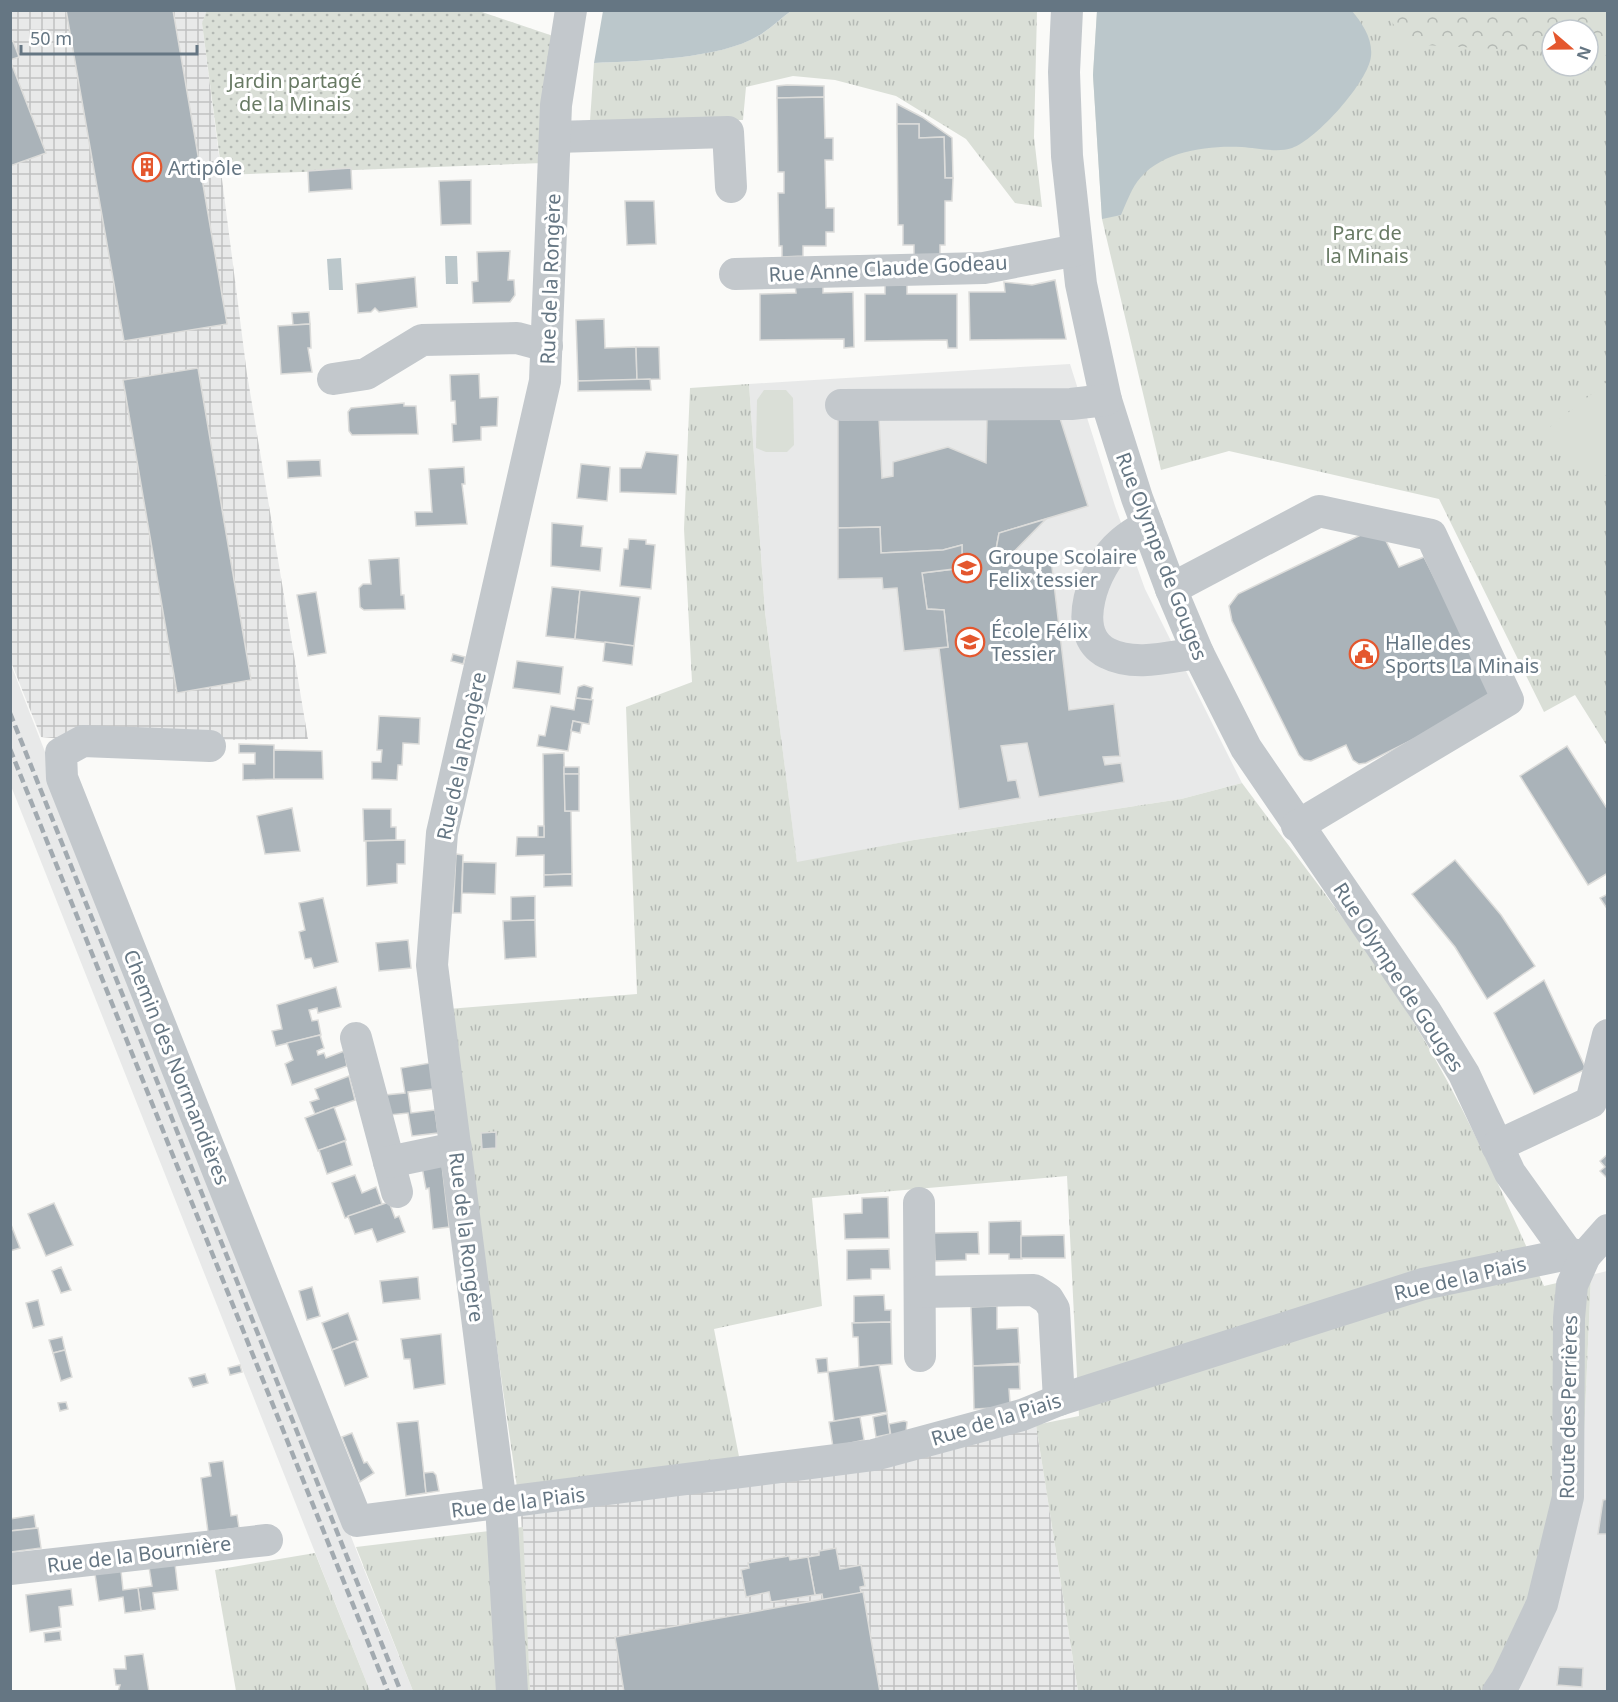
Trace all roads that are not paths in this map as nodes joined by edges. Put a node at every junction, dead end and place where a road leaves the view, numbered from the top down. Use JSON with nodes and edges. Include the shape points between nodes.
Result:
{"nodes":[{"id":1,"x":571,"y":10,"type":"edge"},
{"id":2,"x":1067,"y":10,"type":"edge"},
{"id":3,"x":555,"y":137,"type":"junction"},
{"id":4,"x":731,"y":187,"type":"dead end"},
{"id":5,"x":1077,"y":250,"type":"junction"},
{"id":6,"x":735,"y":274,"type":"dead end"},
{"id":7,"x":547,"y":346,"type":"junction"},
{"id":8,"x":333,"y":379,"type":"dead end"},
{"id":9,"x":1106,"y":400,"type":"junction"},
{"id":10,"x":841,"y":405,"type":"dead end"},
{"id":11,"x":1147,"y":525,"type":"junction"},
{"id":12,"x":1171,"y":589,"type":"junction"},
{"id":13,"x":1198,"y":653,"type":"junction"},
{"id":14,"x":210,"y":746,"type":"dead end"},
{"id":15,"x":1297,"y":826,"type":"junction"},
{"id":16,"x":1608,"y":1035,"type":"edge"},
{"id":17,"x":356,"y":1038,"type":"dead end"},
{"id":18,"x":1497,"y":1146,"type":"junction"},
{"id":19,"x":456,"y":1148,"type":"junction"},
{"id":20,"x":389,"y":1162,"type":"junction"},
{"id":21,"x":397,"y":1192,"type":"dead end"},
{"id":22,"x":919,"y":1203,"type":"dead end"},
{"id":23,"x":1608,"y":1230,"type":"edge"},
{"id":24,"x":1576,"y":1255,"type":"junction"},
{"id":25,"x":920,"y":1292,"type":"junction"},
{"id":26,"x":920,"y":1356,"type":"dead end"},
{"id":27,"x":1059,"y":1400,"type":"junction"},
{"id":28,"x":501,"y":1505,"type":"junction"},
{"id":29,"x":357,"y":1521,"type":"joint"},
{"id":30,"x":267,"y":1540,"type":"dead end"},
{"id":31,"x":10,"y":1569,"type":"edge"},
{"id":32,"x":512,"y":1692,"type":"edge"},
{"id":33,"x":1498,"y":1692,"type":"edge"}],
"edges":[{"from":1,"to":3,"type":"street","name":"Rue de la Rongère","via":[[556,105]]},
{"from":2,"to":5,"type":"street","name":"Rue Olympe de Gouges","via":[[1066,156]]},
{"from":3,"to":4,"type":"street","via":[[728,132]]},
{"from":3,"to":7,"type":"street","name":"Rue de la Rongère"},
{"from":5,"to":6,"type":"street","name":"Rue Anne Claude Godeau","via":[[984,268]]},
{"from":5,"to":9,"type":"street","name":"Rue Olympe de Gouges"},
{"from":7,"to":8,"type":"street","via":[[517,338],[422,340],[366,374]]},
{"from":7,"to":19,"type":"street","name":"Rue de la Rongère","via":[[545,381],[442,833],[432,965]]},
{"from":9,"to":10,"type":"street","via":[[1071,404]]},
{"from":9,"to":11,"type":"street","name":"Rue Olympe de Gouges"},
{"from":11,"to":12,"type":"street","name":"Rue Olympe de Gouges"},
{"from":11,"to":13,"type":"street","via":[[1119,544],[1100,572],[1087,608],[1090,636],[1098,648],[1109,654],[1143,661]]},
{"from":12,"to":13,"type":"street","name":"Rue Olympe de Gouges"},
{"from":12,"to":15,"type":"street","via":[[1319,511],[1431,535],[1508,700]]},
{"from":13,"to":15,"type":"street","name":"Rue Olympe de Gouges","via":[[1246,748]]},
{"from":14,"to":29,"type":"street","name":"Chemin des Normandières","via":[[83,741],[61,753],[62,778]]},
{"from":15,"to":18,"type":"street","name":"Rue Olympe de Gouges","via":[[1426,1012],[1464,1074]]},
{"from":16,"to":18,"type":"street","via":[[1591,1102]]},
{"from":17,"to":20,"type":"street"},
{"from":18,"to":24,"type":"street","name":"Rue Olympe de Gouges","via":[[1510,1173]]},
{"from":19,"to":20,"type":"street"},
{"from":19,"to":28,"type":"street","name":"Rue de la Rongère"},
{"from":20,"to":21,"type":"street"},
{"from":22,"to":25,"type":"street"},
{"from":23,"to":24,"type":"street"},
{"from":24,"to":27,"type":"street","name":"Rue de la Piais","via":[[1423,1284]]},
{"from":24,"to":33,"type":"street","name":"Route des Perrières","via":[[1569,1318],[1568,1497],[1542,1605]]},
{"from":25,"to":26,"type":"street"},
{"from":25,"to":27,"type":"street","via":[[1034,1290],[1047,1299],[1054,1309]]},
{"from":27,"to":28,"type":"street","name":"Rue de la Piais","via":[[1022,1415],[874,1455]]},
{"from":28,"to":29,"type":"street","name":"Rue de la Piais"},
{"from":28,"to":32,"type":"street","name":"Rue de la Rongère"},
{"from":30,"to":31,"type":"street","name":"Rue de la Bournière"}]}
